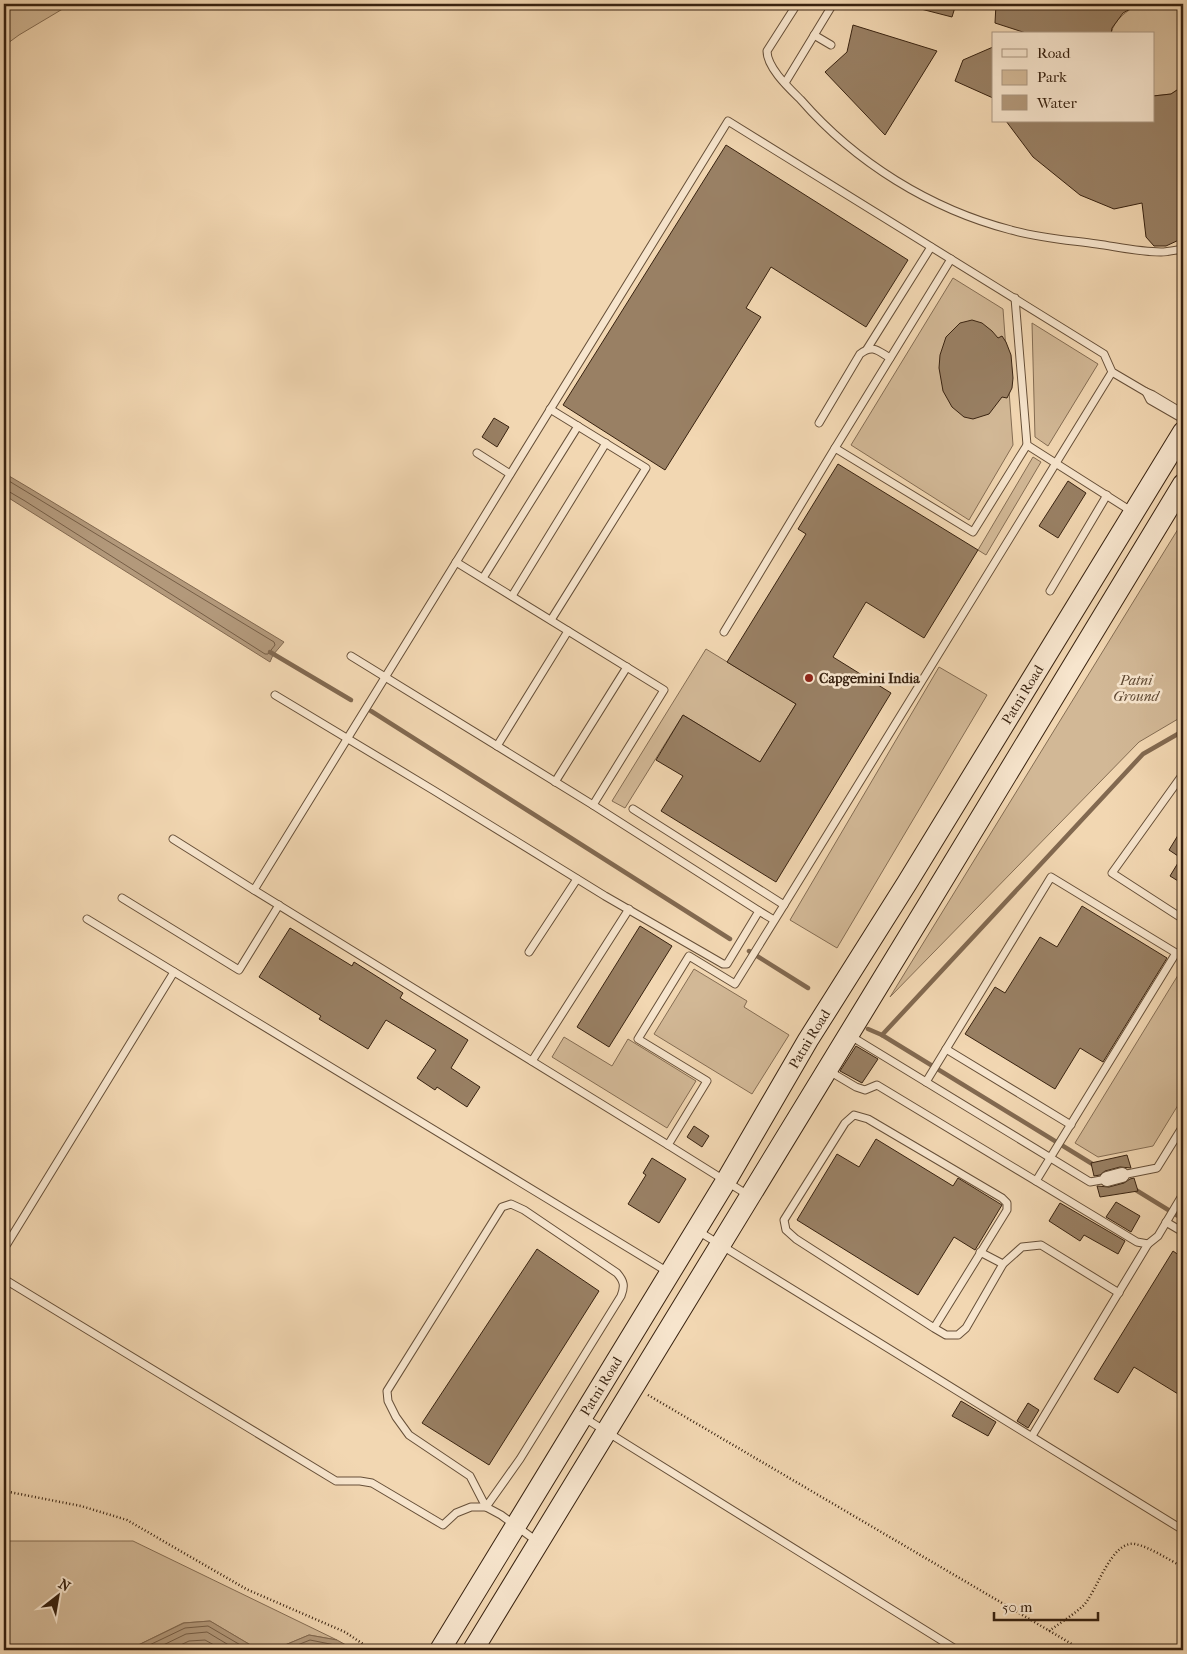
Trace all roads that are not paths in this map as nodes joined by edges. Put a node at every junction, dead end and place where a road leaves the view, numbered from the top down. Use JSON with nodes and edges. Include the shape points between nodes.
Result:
{"nodes":[{"id":1,"x":797,"y":4,"type":"edge"},
{"id":2,"x":833,"y":4,"type":"edge"},
{"id":3,"x":814,"y":35,"type":"junction"},
{"id":4,"x":831,"y":45,"type":"dead end"},
{"id":5,"x":786,"y":83,"type":"junction"},
{"id":6,"x":931,"y":247,"type":"junction"},
{"id":7,"x":1183,"y":249,"type":"edge"},
{"id":8,"x":952,"y":259,"type":"junction"},
{"id":9,"x":1015,"y":298,"type":"junction"},
{"id":10,"x":867,"y":349,"type":"junction"},
{"id":11,"x":890,"y":358,"type":"junction"},
{"id":12,"x":1112,"y":372,"type":"junction"},
{"id":13,"x":1146,"y":392,"type":"junction"},
{"id":14,"x":550,"y":409,"type":"junction"},
{"id":15,"x":1183,"y":413,"type":"edge"},
{"id":16,"x":1183,"y":420,"type":"edge"},
{"id":17,"x":818,"y":423,"type":"dead end"},
{"id":18,"x":578,"y":426,"type":"junction"},
{"id":19,"x":1183,"y":432,"type":"edge"},
{"id":20,"x":606,"y":443,"type":"junction"},
{"id":21,"x":1027,"y":444,"type":"junction"},
{"id":22,"x":835,"y":448,"type":"junction"},
{"id":23,"x":477,"y":453,"type":"dead end"},
{"id":24,"x":1056,"y":463,"type":"junction"},
{"id":25,"x":510,"y":474,"type":"junction"},
{"id":26,"x":1183,"y":484,"type":"edge"},
{"id":27,"x":1107,"y":495,"type":"junction"},
{"id":28,"x":1134,"y":513,"type":"junction"},
{"id":29,"x":456,"y":562,"type":"junction"},
{"id":30,"x":483,"y":578,"type":"junction"},
{"id":31,"x":1050,"y":591,"type":"dead end"},
{"id":32,"x":512,"y":596,"type":"junction"},
{"id":33,"x":551,"y":620,"type":"junction"},
{"id":34,"x":568,"y":631,"type":"junction"},
{"id":35,"x":724,"y":632,"type":"dead end"},
{"id":36,"x":351,"y":656,"type":"dead end"},
{"id":37,"x":626,"y":667,"type":"junction"},
{"id":38,"x":385,"y":677,"type":"junction"},
{"id":39,"x":275,"y":695,"type":"dead end"},
{"id":40,"x":346,"y":738,"type":"junction"},
{"id":41,"x":497,"y":746,"type":"junction"},
{"id":42,"x":1183,"y":774,"type":"edge"},
{"id":43,"x":555,"y":782,"type":"junction"},
{"id":44,"x":593,"y":805,"type":"junction"},
{"id":45,"x":633,"y":809,"type":"dead end"},
{"id":46,"x":173,"y":839,"type":"dead end"},
{"id":47,"x":577,"y":879,"type":"junction"},
{"id":48,"x":254,"y":890,"type":"junction"},
{"id":49,"x":122,"y":898,"type":"dead end"},
{"id":50,"x":279,"y":905,"type":"junction"},
{"id":51,"x":784,"y":905,"type":"junction"},
{"id":52,"x":629,"y":909,"type":"junction"},
{"id":53,"x":759,"y":911,"type":"junction"},
{"id":54,"x":87,"y":919,"type":"dead end"},
{"id":55,"x":1183,"y":919,"type":"edge"},
{"id":56,"x":772,"y":923,"type":"junction"},
{"id":57,"x":529,"y":952,"type":"dead end"},
{"id":58,"x":174,"y":972,"type":"junction"},
{"id":59,"x":849,"y":1034,"type":"junction"},
{"id":60,"x":946,"y":1049,"type":"junction"},
{"id":61,"x":532,"y":1061,"type":"junction"},
{"id":62,"x":827,"y":1070,"type":"junction"},
{"id":63,"x":926,"y":1082,"type":"junction"},
{"id":64,"x":1071,"y":1125,"type":"junction"},
{"id":65,"x":1183,"y":1126,"type":"edge"},
{"id":66,"x":668,"y":1145,"type":"junction"},
{"id":67,"x":1051,"y":1158,"type":"junction"},
{"id":68,"x":1122,"y":1175,"type":"joint"},
{"id":69,"x":1107,"y":1179,"type":"joint"},
{"id":70,"x":726,"y":1181,"type":"junction"},
{"id":71,"x":1036,"y":1181,"type":"junction"},
{"id":72,"x":1183,"y":1194,"type":"edge"},
{"id":73,"x":750,"y":1197,"type":"junction"},
{"id":74,"x":1166,"y":1222,"type":"junction"},
{"id":75,"x":696,"y":1230,"type":"junction"},
{"id":76,"x":1183,"y":1232,"type":"edge"},
{"id":77,"x":7,"y":1239,"type":"edge"},
{"id":78,"x":1148,"y":1244,"type":"junction"},
{"id":79,"x":720,"y":1245,"type":"junction"},
{"id":80,"x":4,"y":1249,"type":"edge"},
{"id":81,"x":980,"y":1252,"type":"junction"},
{"id":82,"x":1003,"y":1264,"type":"junction"},
{"id":83,"x":670,"y":1273,"type":"junction"},
{"id":84,"x":4,"y":1279,"type":"edge"},
{"id":85,"x":1119,"y":1293,"type":"junction"},
{"id":86,"x":934,"y":1328,"type":"junction"},
{"id":87,"x":583,"y":1416,"type":"junction"},
{"id":88,"x":606,"y":1431,"type":"junction"},
{"id":89,"x":1032,"y":1436,"type":"junction"},
{"id":90,"x":486,"y":1507,"type":"junction"},
{"id":91,"x":516,"y":1526,"type":"junction"},
{"id":92,"x":1183,"y":1530,"type":"edge"},
{"id":93,"x":539,"y":1542,"type":"junction"},
{"id":94,"x":440,"y":1650,"type":"edge"},
{"id":95,"x":473,"y":1650,"type":"edge"},
{"id":96,"x":957,"y":1650,"type":"edge"}],
"edges":[{"from":1,"to":5,"type":"lane","via":[[767,51],[769,60]]},
{"from":2,"to":3,"type":"lane"},
{"from":3,"to":4,"type":"lane"},
{"from":3,"to":5,"type":"lane"},
{"from":5,"to":7,"type":"lane","via":[[817,119],[851,149],[891,178],[948,208],[1032,235],[1160,252]]},
{"from":6,"to":8,"type":"lane"},
{"from":6,"to":10,"type":"lane"},
{"from":6,"to":14,"type":"lane","via":[[728,121]]},
{"from":8,"to":9,"type":"lane"},
{"from":8,"to":11,"type":"lane"},
{"from":9,"to":12,"type":"lane","via":[[1104,354]]},
{"from":9,"to":21,"type":"lane"},
{"from":10,"to":11,"type":"lane","via":[[874,348]]},
{"from":10,"to":17,"type":"lane","via":[[860,354]]},
{"from":11,"to":22,"type":"lane"},
{"from":12,"to":13,"type":"lane"},
{"from":12,"to":24,"type":"lane"},
{"from":13,"to":15,"type":"lane"},
{"from":13,"to":16,"type":"lane","via":[[1150,400]]},
{"from":14,"to":18,"type":"lane"},
{"from":14,"to":25,"type":"lane"},
{"from":18,"to":20,"type":"lane"},
{"from":18,"to":30,"type":"lane"},
{"from":19,"to":28,"type":"main road","name":"Patni Road"},
{"from":20,"to":32,"type":"lane"},
{"from":20,"to":33,"type":"lane","via":[[646,468]]},
{"from":21,"to":22,"type":"lane","via":[[973,532]]},
{"from":21,"to":24,"type":"lane"},
{"from":22,"to":35,"type":"lane"},
{"from":23,"to":25,"type":"lane"},
{"from":24,"to":27,"type":"lane"},
{"from":24,"to":51,"type":"lane"},
{"from":25,"to":29,"type":"lane"},
{"from":26,"to":59,"type":"main road","name":"Patni Road"},
{"from":27,"to":28,"type":"lane"},
{"from":27,"to":31,"type":"lane"},
{"from":28,"to":70,"type":"main road","name":"Patni Road","via":[[808,1040]]},
{"from":29,"to":30,"type":"lane"},
{"from":29,"to":38,"type":"lane"},
{"from":30,"to":32,"type":"lane"},
{"from":32,"to":33,"type":"lane"},
{"from":33,"to":34,"type":"lane"},
{"from":34,"to":37,"type":"lane"},
{"from":34,"to":41,"type":"lane"},
{"from":36,"to":38,"type":"lane"},
{"from":37,"to":43,"type":"lane"},
{"from":37,"to":44,"type":"lane","via":[[664,690]]},
{"from":38,"to":40,"type":"lane"},
{"from":38,"to":41,"type":"lane"},
{"from":39,"to":40,"type":"lane"},
{"from":40,"to":47,"type":"lane"},
{"from":40,"to":48,"type":"lane"},
{"from":41,"to":43,"type":"lane"},
{"from":42,"to":55,"type":"lane","via":[[1112,873]]},
{"from":43,"to":44,"type":"lane"},
{"from":44,"to":53,"type":"lane"},
{"from":45,"to":51,"type":"lane"},
{"from":46,"to":48,"type":"lane"},
{"from":47,"to":52,"type":"lane"},
{"from":47,"to":57,"type":"lane"},
{"from":48,"to":50,"type":"lane"},
{"from":49,"to":50,"type":"lane","via":[[239,970]]},
{"from":50,"to":61,"type":"lane"},
{"from":51,"to":56,"type":"lane"},
{"from":52,"to":53,"type":"lane","via":[[723,964],[732,958]]},
{"from":52,"to":61,"type":"lane"},
{"from":53,"to":56,"type":"lane"},
{"from":54,"to":58,"type":"lane"},
{"from":56,"to":66,"type":"lane","via":[[735,984],[689,956],[638,1039],[708,1081]]},
{"from":58,"to":77,"type":"lane"},
{"from":58,"to":83,"type":"lane"},
{"from":59,"to":62,"type":"main road","name":"Patni Road"},
{"from":59,"to":63,"type":"lane"},
{"from":60,"to":63,"type":"lane"},
{"from":60,"to":64,"type":"lane"},
{"from":60,"to":64,"type":"lane","via":[[1052,877],[1176,953]]},
{"from":61,"to":66,"type":"lane"},
{"from":62,"to":71,"type":"lane","via":[[865,1090],[877,1086]]},
{"from":62,"to":73,"type":"main road","name":"Patni Road"},
{"from":63,"to":67,"type":"lane"},
{"from":64,"to":67,"type":"lane"},
{"from":65,"to":68,"type":"lane","via":[[1158,1168]]},
{"from":66,"to":70,"type":"lane"},
{"from":67,"to":69,"type":"lane","via":[[1090,1182]]},
{"from":67,"to":71,"type":"lane"},
{"from":68,"to":69,"type":"street"},
{"from":70,"to":73,"type":"lane"},
{"from":70,"to":75,"type":"main road","name":"Patni Road"},
{"from":71,"to":78,"type":"lane","via":[[1136,1242]]},
{"from":72,"to":74,"type":"lane"},
{"from":73,"to":79,"type":"main road","name":"Patni Road"},
{"from":74,"to":76,"type":"lane"},
{"from":74,"to":78,"type":"lane","via":[[1158,1236]]},
{"from":75,"to":79,"type":"lane"},
{"from":75,"to":83,"type":"main road","name":"Patni Road"},
{"from":77,"to":80,"type":"lane"},
{"from":78,"to":85,"type":"lane"},
{"from":79,"to":88,"type":"main road","name":"Patni Road"},
{"from":79,"to":89,"type":"lane"},
{"from":81,"to":82,"type":"lane"},
{"from":81,"to":86,"type":"lane"},
{"from":81,"to":86,"type":"lane","via":[[1006,1210],[1007,1203],[1002,1198],[868,1119],[854,1115],[844,1123],[784,1220],[786,1230]]},
{"from":82,"to":85,"type":"lane","via":[[1022,1248],[1041,1245]]},
{"from":82,"to":86,"type":"lane","via":[[966,1328],[958,1335],[946,1335]]},
{"from":83,"to":87,"type":"main road","name":"Patni Road"},
{"from":84,"to":90,"type":"lane","via":[[336,1481],[372,1483],[443,1525],[456,1513],[471,1506]]},
{"from":85,"to":89,"type":"lane"},
{"from":87,"to":88,"type":"lane"},
{"from":87,"to":91,"type":"main road","name":"Patni Road"},
{"from":88,"to":93,"type":"main road","name":"Patni Road"},
{"from":88,"to":96,"type":"lane"},
{"from":89,"to":92,"type":"lane"},
{"from":90,"to":90,"type":"lane","via":[[470,1476],[409,1435],[388,1401],[388,1390],[502,1207],[511,1204],[617,1273],[624,1288],[520,1459]]},
{"from":90,"to":91,"type":"lane"},
{"from":91,"to":93,"type":"lane"},
{"from":91,"to":94,"type":"main road","name":"Patni Road"},
{"from":93,"to":95,"type":"main road","name":"Patni Road"}]}
